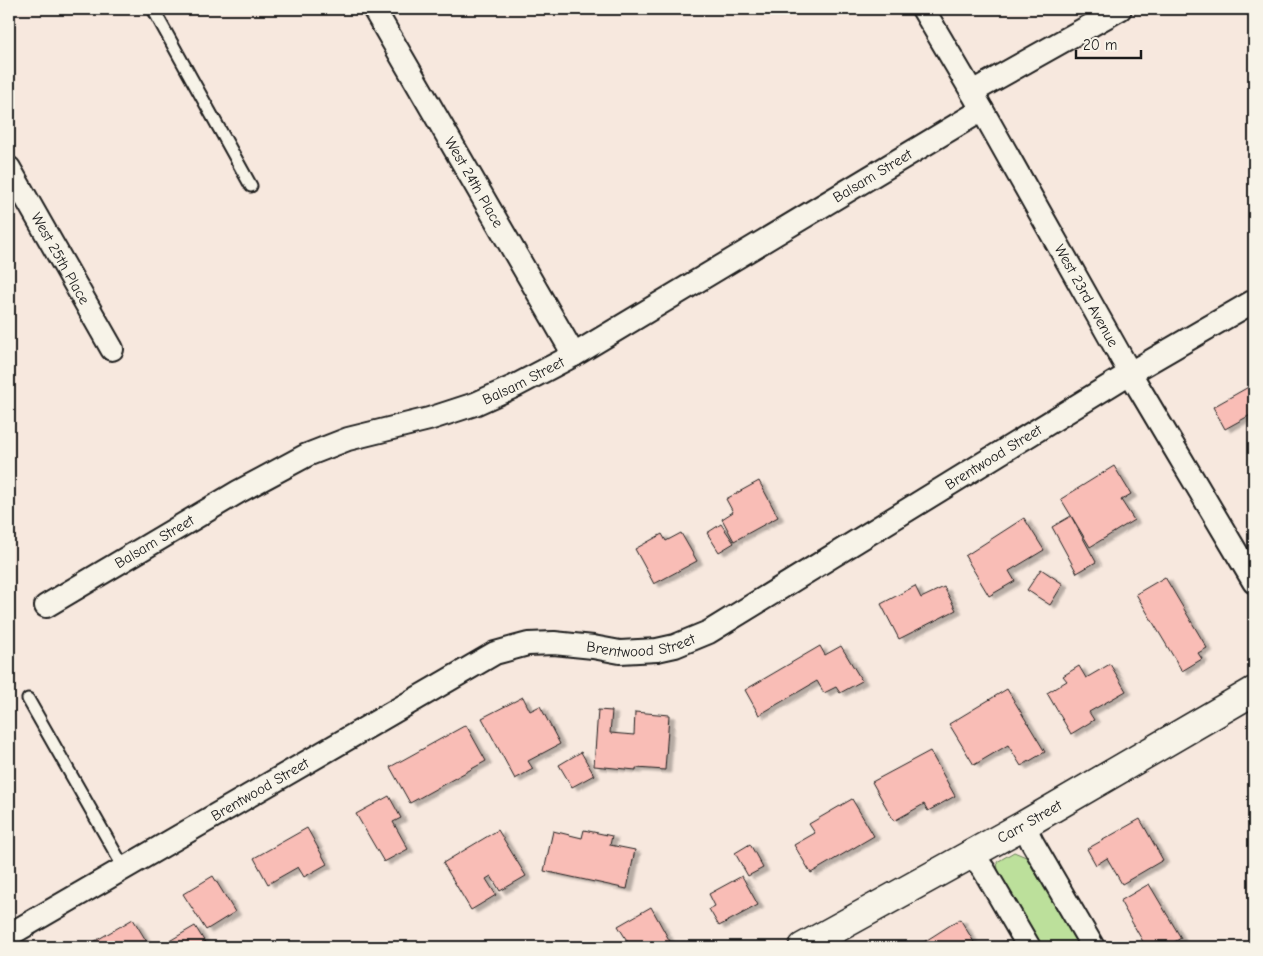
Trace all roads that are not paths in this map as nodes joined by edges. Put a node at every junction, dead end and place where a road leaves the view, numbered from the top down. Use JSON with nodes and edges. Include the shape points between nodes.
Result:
{"nodes":[{"id":1,"x":153,"y":9,"type":"edge"},
{"id":2,"x":374,"y":9,"type":"edge"},
{"id":3,"x":922,"y":9,"type":"edge"},
{"id":4,"x":1107,"y":12,"type":"edge"},
{"id":5,"x":977,"y":101,"type":"junction"},
{"id":6,"x":9,"y":168,"type":"edge"},
{"id":7,"x":251,"y":186,"type":"dead end"},
{"id":8,"x":1254,"y":301,"type":"edge"},
{"id":9,"x":112,"y":349,"type":"dead end"},
{"id":10,"x":574,"y":355,"type":"junction"},
{"id":11,"x":1130,"y":373,"type":"junction"},
{"id":12,"x":1254,"y":582,"type":"edge"},
{"id":13,"x":46,"y":606,"type":"dead end"},
{"id":14,"x":1254,"y":691,"type":"edge"},
{"id":15,"x":28,"y":699,"type":"dead end"},
{"id":16,"x":1024,"y":825,"type":"junction"},
{"id":17,"x":972,"y":854,"type":"junction"},
{"id":18,"x":124,"y":868,"type":"junction"},
{"id":19,"x":9,"y":935,"type":"edge"},
{"id":20,"x":803,"y":947,"type":"edge"},
{"id":21,"x":1029,"y":947,"type":"edge"},
{"id":22,"x":1093,"y":947,"type":"edge"}],
"edges":[{"from":1,"to":7,"type":"lane"},
{"from":2,"to":10,"type":"street","name":"West 24th Place"},
{"from":3,"to":5,"type":"street","name":"West 23rd Avenue"},
{"from":4,"to":5,"type":"street","name":"Balsam Street"},
{"from":5,"to":10,"type":"street","name":"Balsam Street"},
{"from":5,"to":11,"type":"street","name":"West 23rd Avenue"},
{"from":6,"to":9,"type":"street","name":"West 25th Place"},
{"from":8,"to":11,"type":"street","name":"Brentwood Street"},
{"from":10,"to":13,"type":"street","name":"Balsam Street","via":[[475,404],[348,439],[307,455],[238,492]]},
{"from":11,"to":12,"type":"street","name":"West 23rd Avenue"},
{"from":11,"to":18,"type":"street","name":"Brentwood Street","via":[[709,632],[657,650],[620,652],[593,647],[528,644],[495,653]]},
{"from":14,"to":16,"type":"street","name":"Carr Street"},
{"from":15,"to":18,"type":"lane"},
{"from":16,"to":17,"type":"street","name":"Carr Street"},
{"from":16,"to":22,"type":"street"},
{"from":17,"to":20,"type":"street","name":"Carr Street"},
{"from":17,"to":21,"type":"street"},
{"from":18,"to":19,"type":"street","name":"Brentwood Street"}]}
